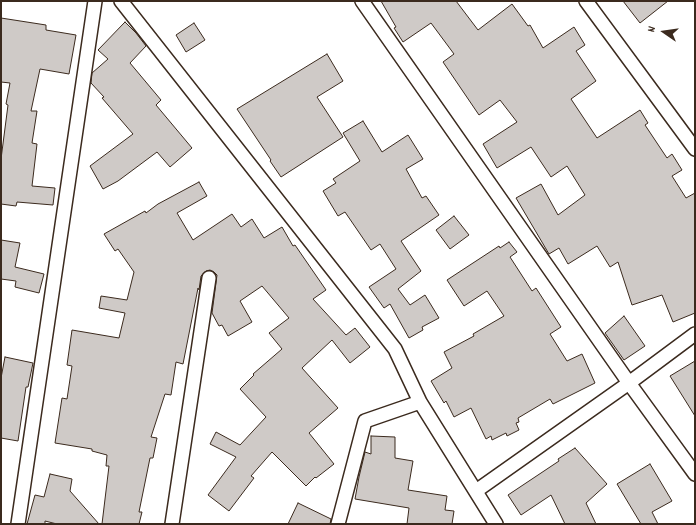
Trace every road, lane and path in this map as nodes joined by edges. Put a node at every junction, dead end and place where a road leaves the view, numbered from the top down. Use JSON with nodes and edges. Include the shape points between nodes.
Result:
{"nodes":[{"id":1,"x":95,"y":1,"type":"edge"},
{"id":2,"x":121,"y":1,"type":"edge"},
{"id":3,"x":362,"y":1,"type":"edge"},
{"id":4,"x":586,"y":1,"type":"edge"},
{"id":5,"x":695,"y":149,"type":"edge"},
{"id":6,"x":209,"y":278,"type":"dead end"},
{"id":7,"x":695,"y":334,"type":"edge"},
{"id":8,"x":629,"y":383,"type":"junction"},
{"id":9,"x":420,"y":402,"type":"junction"},
{"id":10,"x":695,"y":474,"type":"edge"},
{"id":11,"x":476,"y":491,"type":"junction"},
{"id":12,"x":487,"y":518,"type":"edge"},
{"id":13,"x":18,"y":524,"type":"edge"},
{"id":14,"x":172,"y":524,"type":"edge"},
{"id":15,"x":338,"y":524,"type":"edge"},
{"id":16,"x":496,"y":524,"type":"edge"}],
"edges":[{"from":1,"to":13,"type":"street"},
{"from":2,"to":9,"type":"street","via":[[395,349]]},
{"from":3,"to":8,"type":"street"},
{"from":4,"to":5,"type":"street"},
{"from":6,"to":14,"type":"street"},
{"from":7,"to":8,"type":"street"},
{"from":8,"to":10,"type":"street"},
{"from":8,"to":11,"type":"street"},
{"from":9,"to":11,"type":"street"},
{"from":9,"to":15,"type":"street","via":[[365,421]]},
{"from":11,"to":12,"type":"street"},
{"from":12,"to":16,"type":"street"}]}
